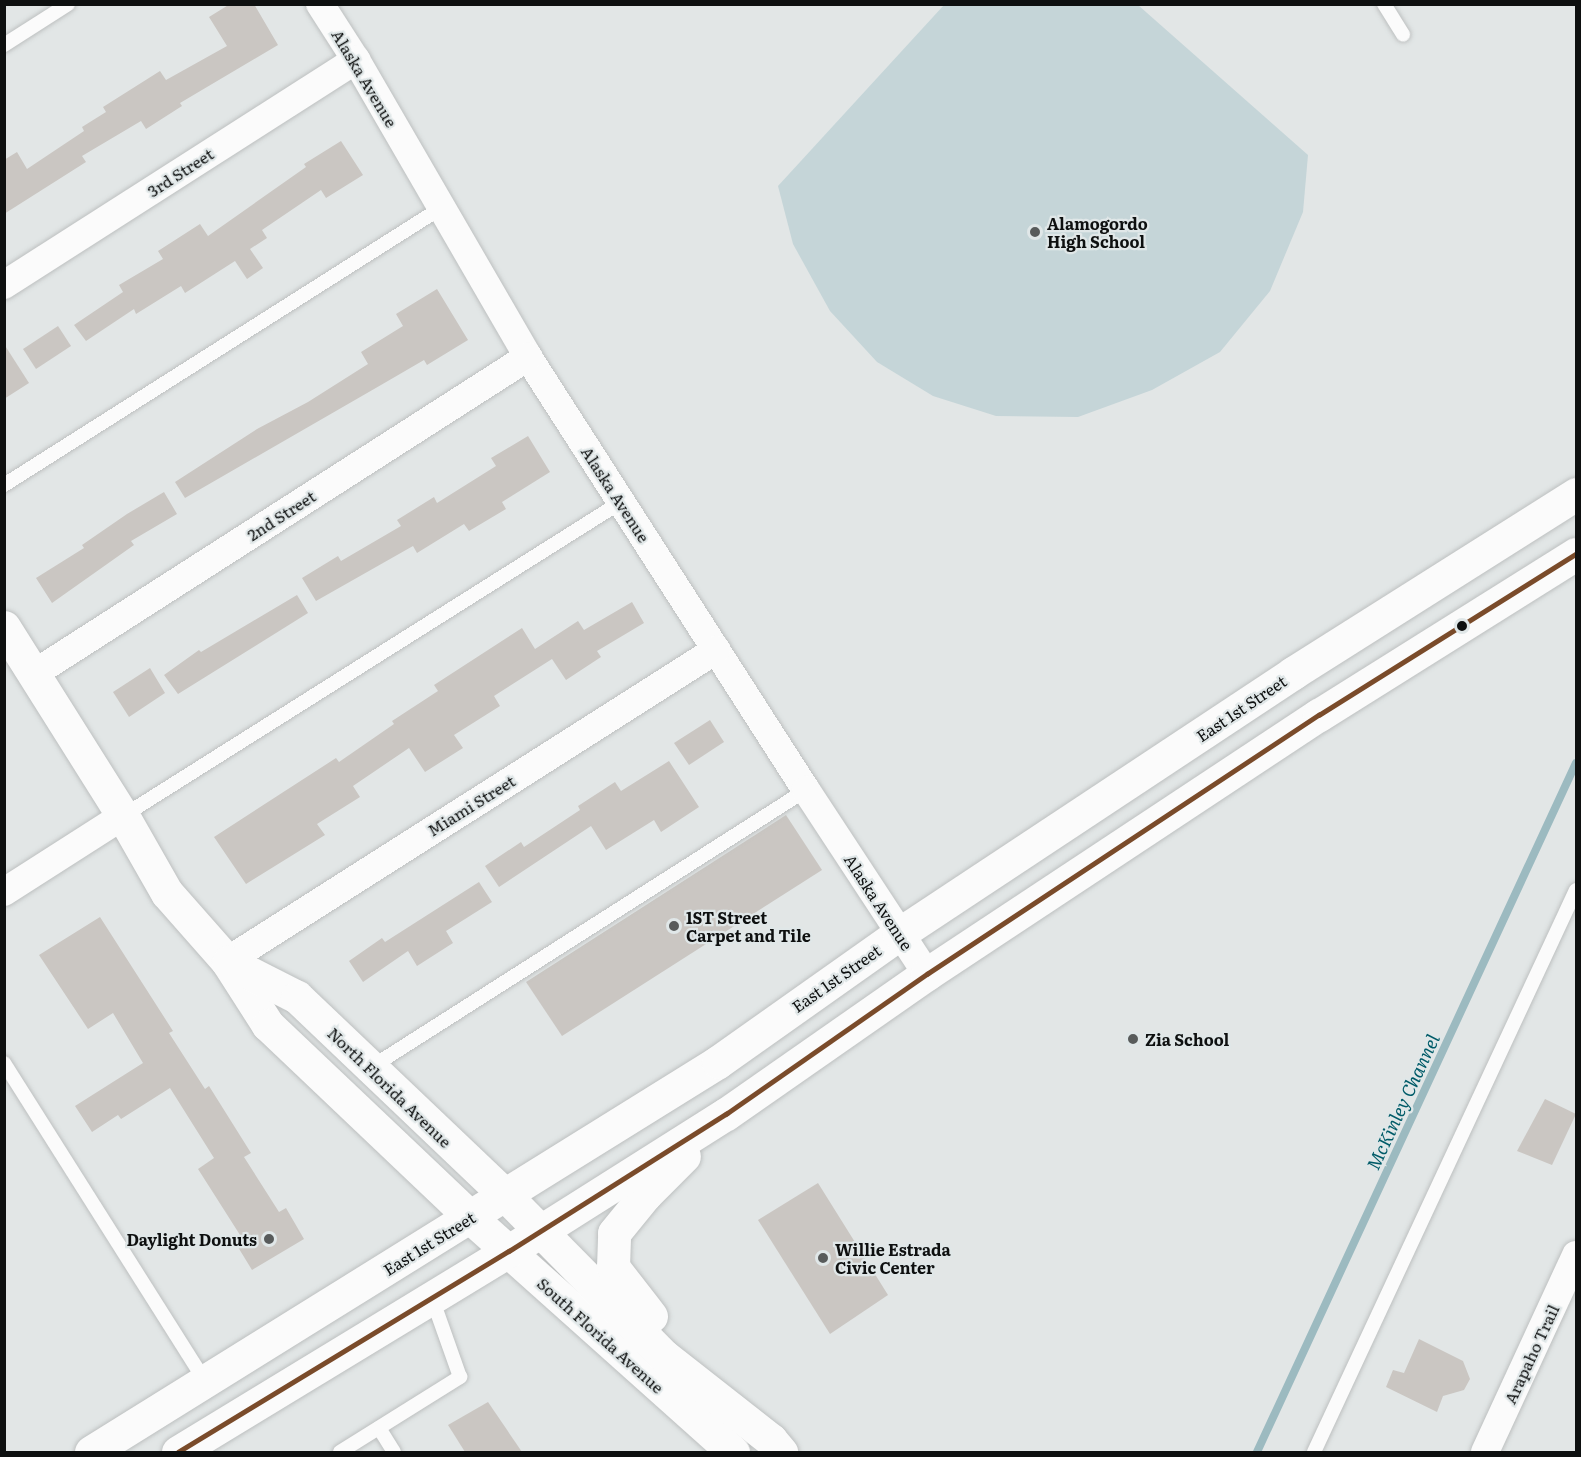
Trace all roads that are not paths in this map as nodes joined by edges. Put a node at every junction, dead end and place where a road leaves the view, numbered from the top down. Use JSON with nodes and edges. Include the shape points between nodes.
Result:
{"nodes":[{"id":1,"x":68,"y":4,"type":"edge"},
{"id":2,"x":320,"y":4,"type":"edge"},
{"id":3,"x":1384,"y":4,"type":"edge"},
{"id":4,"x":1403,"y":35,"type":"dead end"},
{"id":5,"x":4,"y":45,"type":"edge"},
{"id":6,"x":356,"y":60,"type":"junction"},
{"id":7,"x":441,"y":208,"type":"junction"},
{"id":8,"x":4,"y":285,"type":"edge"},
{"id":9,"x":528,"y":357,"type":"junction"},
{"id":10,"x":4,"y":485,"type":"edge"},
{"id":11,"x":1576,"y":495,"type":"edge"},
{"id":12,"x":621,"y":502,"type":"junction"},
{"id":13,"x":1576,"y":555,"type":"edge"},
{"id":14,"x":4,"y":627,"type":"edge"},
{"id":15,"x":716,"y":650,"type":"junction"},
{"id":16,"x":35,"y":673,"type":"junction"},
{"id":17,"x":806,"y":790,"type":"junction"},
{"id":18,"x":123,"y":816,"type":"junction"},
{"id":19,"x":1576,"y":890,"type":"edge"},
{"id":20,"x":4,"y":892,"type":"edge"},
{"id":21,"x":899,"y":934,"type":"junction"},
{"id":22,"x":227,"y":961,"type":"junction"},
{"id":23,"x":927,"y":974,"type":"junction"},
{"id":24,"x":4,"y":1063,"type":"edge"},
{"id":25,"x":370,"y":1068,"type":"junction"},
{"id":26,"x":726,"y":1114,"type":"junction"},
{"id":27,"x":505,"y":1195,"type":"junction"},
{"id":28,"x":470,"y":1217,"type":"junction"},
{"id":29,"x":541,"y":1231,"type":"junction"},
{"id":30,"x":509,"y":1251,"type":"junction"},
{"id":31,"x":1576,"y":1255,"type":"edge"},
{"id":32,"x":432,"y":1298,"type":"junction"},
{"id":33,"x":206,"y":1382,"type":"junction"},
{"id":34,"x":380,"y":1428,"type":"junction"},
{"id":35,"x":776,"y":1446,"type":"edge"},
{"id":36,"x":190,"y":1449,"type":"edge"},
{"id":37,"x":1492,"y":1450,"type":"edge"},
{"id":38,"x":91,"y":1452,"type":"edge"},
{"id":39,"x":340,"y":1452,"type":"edge"},
{"id":40,"x":394,"y":1452,"type":"edge"},
{"id":41,"x":733,"y":1452,"type":"edge"},
{"id":42,"x":1314,"y":1452,"type":"edge"}],
"edges":[{"from":1,"to":5,"type":"lane"},
{"from":2,"to":6,"type":"street","name":"Alaska Avenue"},
{"from":3,"to":4,"type":"lane"},
{"from":6,"to":7,"type":"street","name":"Alaska Avenue"},
{"from":6,"to":8,"type":"street","name":"3rd Street"},
{"from":7,"to":9,"type":"street","name":"Alaska Avenue"},
{"from":7,"to":10,"type":"lane"},
{"from":9,"to":12,"type":"street","name":"Alaska Avenue"},
{"from":9,"to":16,"type":"street","name":"2nd Street"},
{"from":11,"to":21,"type":"main road","name":"East 1st Street","via":[[1293,673]]},
{"from":12,"to":15,"type":"street","name":"Alaska Avenue"},
{"from":12,"to":18,"type":"lane"},
{"from":13,"to":23,"type":"main road","via":[[1319,715]]},
{"from":14,"to":16,"type":"main road","name":"North Florida Avenue"},
{"from":15,"to":17,"type":"street","name":"Alaska Avenue"},
{"from":15,"to":22,"type":"street","name":"Miami Street"},
{"from":16,"to":18,"type":"main road","name":"North Florida Avenue"},
{"from":17,"to":21,"type":"street","name":"Alaska Avenue"},
{"from":17,"to":25,"type":"lane"},
{"from":18,"to":20,"type":"street"},
{"from":18,"to":22,"type":"main road","name":"North Florida Avenue","via":[[167,893]]},
{"from":19,"to":42,"type":"lane"},
{"from":21,"to":23,"type":"street","name":"Alaska Avenue"},
{"from":21,"to":27,"type":"main road","name":"East 1st Street","via":[[718,1062]]},
{"from":22,"to":25,"type":"main road","name":"North Florida Avenue","via":[[297,997]]},
{"from":22,"to":28,"type":"main road","name":"North Florida Avenue","via":[[268,1025]]},
{"from":23,"to":26,"type":"main road"},
{"from":24,"to":33,"type":"lane"},
{"from":25,"to":27,"type":"main road","name":"North Florida Avenue"},
{"from":26,"to":29,"type":"main road"},
{"from":26,"to":35,"type":"main road","via":[[645,1195],[614,1233],[613,1267],[667,1336],[736,1396]]},
{"from":27,"to":28,"type":"main road","name":"East 1st Street"},
{"from":27,"to":29,"type":"main road","name":"North Florida Avenue"},
{"from":28,"to":30,"type":"main road","name":"South Florida Avenue"},
{"from":28,"to":33,"type":"main road","name":"East 1st Street"},
{"from":29,"to":30,"type":"main road"},
{"from":29,"to":35,"type":"main road","name":"South Florida Avenue","via":[[664,1356]]},
{"from":30,"to":32,"type":"main road"},
{"from":30,"to":41,"type":"main road","name":"South Florida Avenue"},
{"from":31,"to":37,"type":"street","name":"Arapaho Trail"},
{"from":32,"to":34,"type":"lane","via":[[460,1377]]},
{"from":32,"to":36,"type":"main road"},
{"from":33,"to":38,"type":"main road","name":"East 1st Street"},
{"from":34,"to":39,"type":"lane"},
{"from":34,"to":40,"type":"lane"}]}
